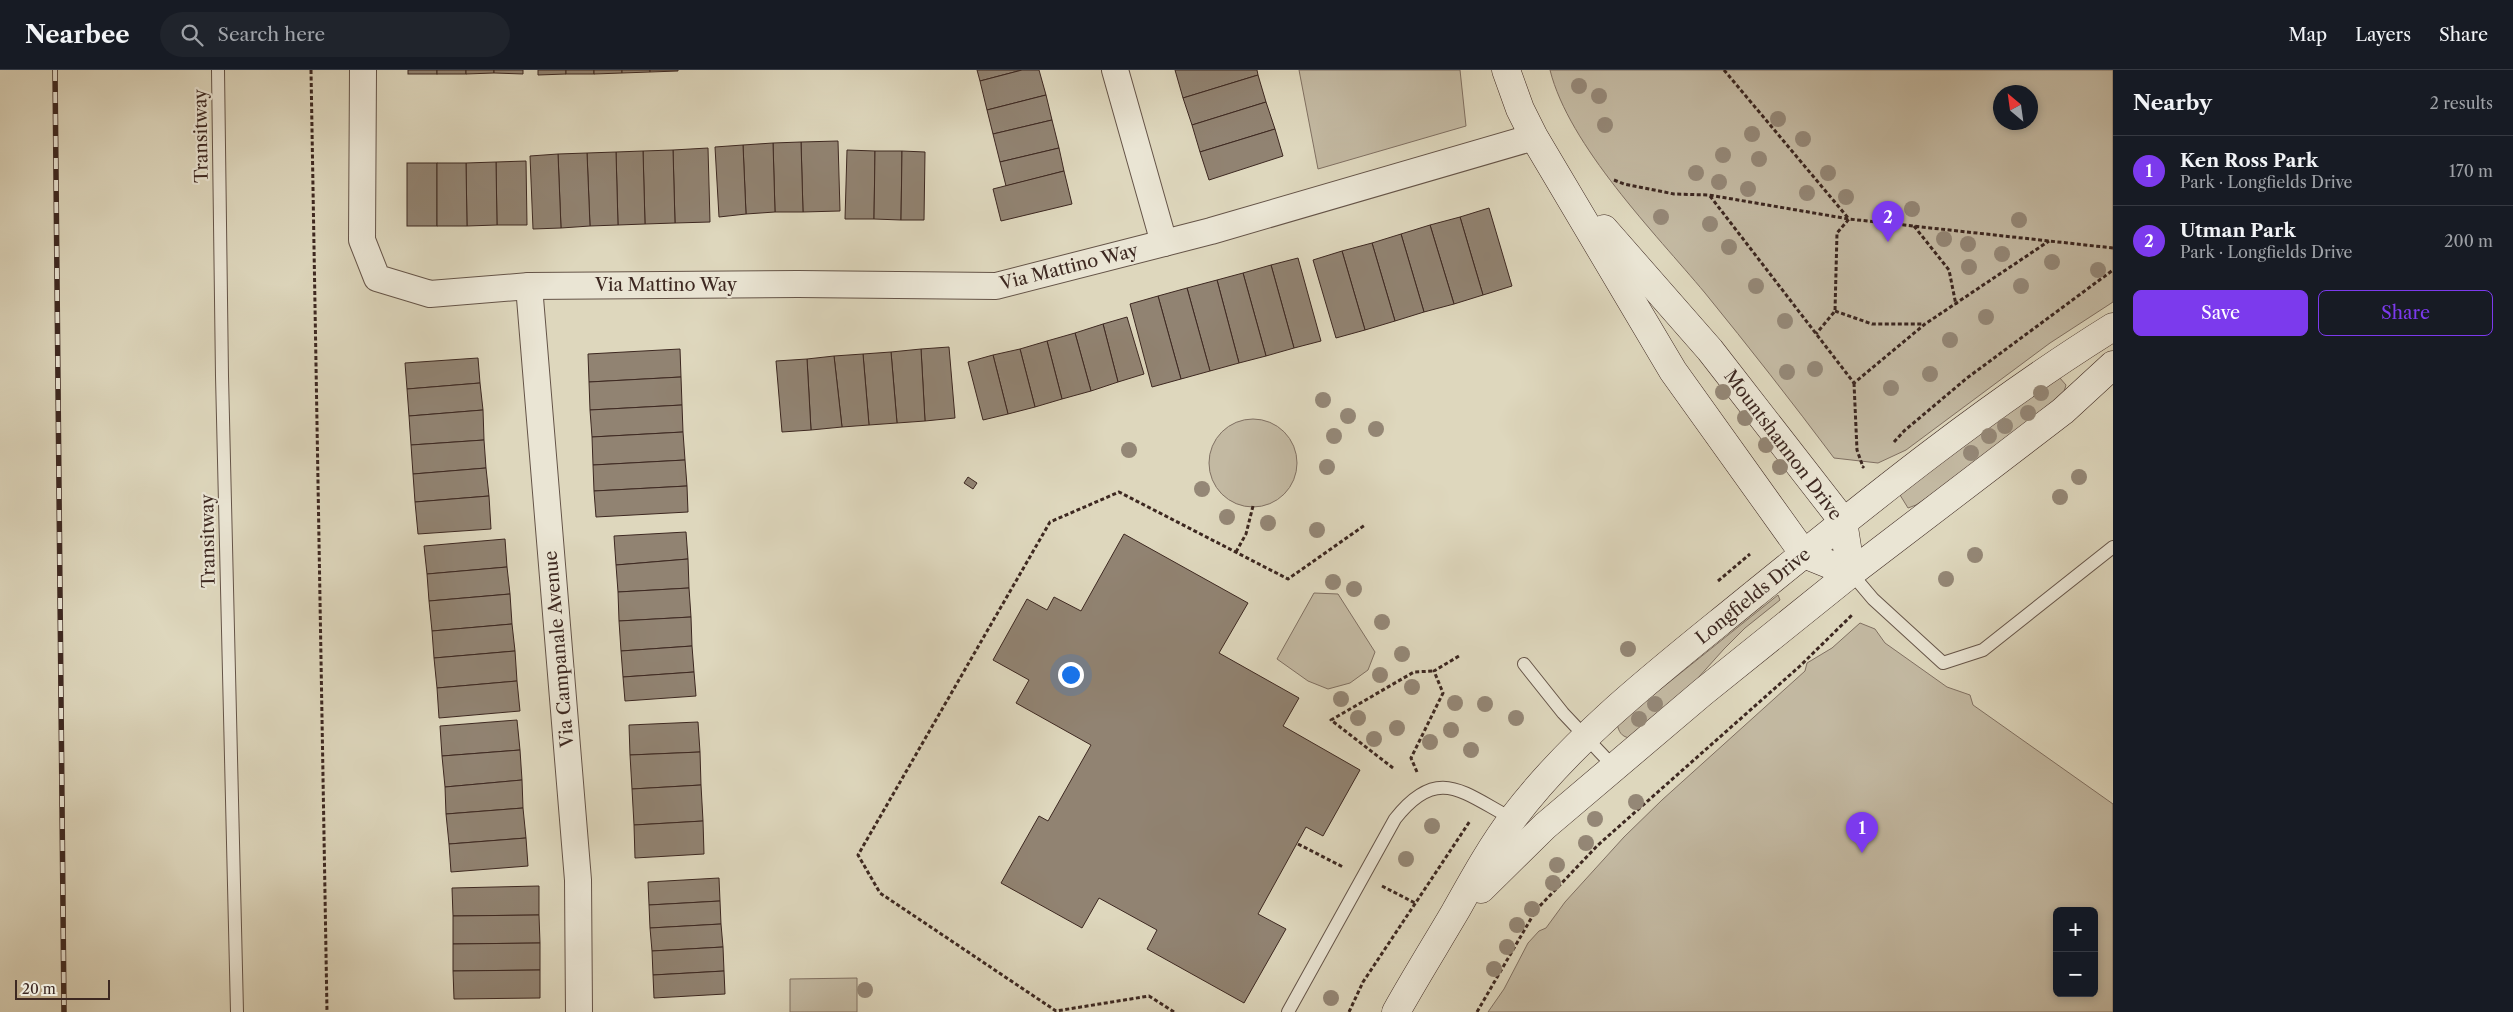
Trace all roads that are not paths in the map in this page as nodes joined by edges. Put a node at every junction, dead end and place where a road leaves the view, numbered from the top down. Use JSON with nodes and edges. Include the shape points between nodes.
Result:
{"nodes":[{"id":1,"x":218,"y":70,"type":"edge"},
{"id":2,"x":363,"y":70,"type":"edge"},
{"id":3,"x":1115,"y":70,"type":"edge"},
{"id":4,"x":1506,"y":70,"type":"edge"},
{"id":5,"x":1534,"y":137,"type":"junction"},
{"id":6,"x":1561,"y":182,"type":"junction"},
{"id":7,"x":1164,"y":243,"type":"junction"},
{"id":8,"x":529,"y":286,"type":"junction"},
{"id":9,"x":2113,"y":327,"type":"edge"},
{"id":10,"x":2113,"y":365,"type":"edge"},
{"id":11,"x":1844,"y":521,"type":"junction"},
{"id":12,"x":2113,"y":547,"type":"edge"},
{"id":13,"x":1804,"y":554,"type":"junction"},
{"id":14,"x":1851,"y":573,"type":"junction"},
{"id":15,"x":1524,"y":664,"type":"dead end"},
{"id":16,"x":1587,"y":739,"type":"junction"},
{"id":17,"x":1614,"y":767,"type":"junction"},
{"id":18,"x":1513,"y":818,"type":"junction"},
{"id":19,"x":1449,"y":922,"type":"junction"},
{"id":20,"x":237,"y":1012,"type":"edge"},
{"id":21,"x":580,"y":1012,"type":"edge"},
{"id":22,"x":1288,"y":1012,"type":"edge"},
{"id":23,"x":1396,"y":1012,"type":"edge"}],
"edges":[{"from":1,"to":20,"type":"lane","name":"Transitway"},
{"from":2,"to":8,"type":"street","name":"Via Mattino Way","via":[[362,240],[377,278],[430,294]]},
{"from":3,"to":7,"type":"street","name":"Via Mattino Way"},
{"from":4,"to":5,"type":"street","name":"Mountshannon Drive"},
{"from":5,"to":6,"type":"street","name":"Mountshannon Drive"},
{"from":5,"to":7,"type":"street","name":"Via Mattino Way"},
{"from":6,"to":11,"type":"street","name":"Mountshannon Drive","via":[[1710,350]]},
{"from":6,"to":13,"type":"street","name":"Mountshannon Drive","via":[[1673,371]]},
{"from":7,"to":8,"type":"street","name":"Via Mattino Way","via":[[996,286]]},
{"from":8,"to":21,"type":"street","name":"Via Campanale Avenue","via":[[578,880]]},
{"from":9,"to":11,"type":"street","name":"Longfields Drive","via":[[2032,378]]},
{"from":10,"to":14,"type":"street","name":"Longfields Drive","via":[[2063,412]]},
{"from":11,"to":13,"type":"street","name":"Longfields Drive"},
{"from":11,"to":14,"type":"street","name":"Mountshannon Drive"},
{"from":12,"to":14,"type":"lane","via":[[1984,650],[1943,663],[1873,599]]},
{"from":13,"to":14,"type":"street"},
{"from":13,"to":16,"type":"street","name":"Longfields Drive","via":[[1660,671]]},
{"from":14,"to":17,"type":"street","name":"Longfields Drive"},
{"from":15,"to":16,"type":"lane"},
{"from":16,"to":17,"type":"lane"},
{"from":16,"to":18,"type":"street","name":"Longfields Drive"},
{"from":17,"to":19,"type":"street","name":"Longfields Drive","via":[[1526,844]]},
{"from":18,"to":19,"type":"street","name":"Longfields Drive"},
{"from":18,"to":22,"type":"lane","via":[[1457,789],[1442,786],[1409,802],[1395,819]]},
{"from":19,"to":23,"type":"street","name":"Longfields Drive"}]}
